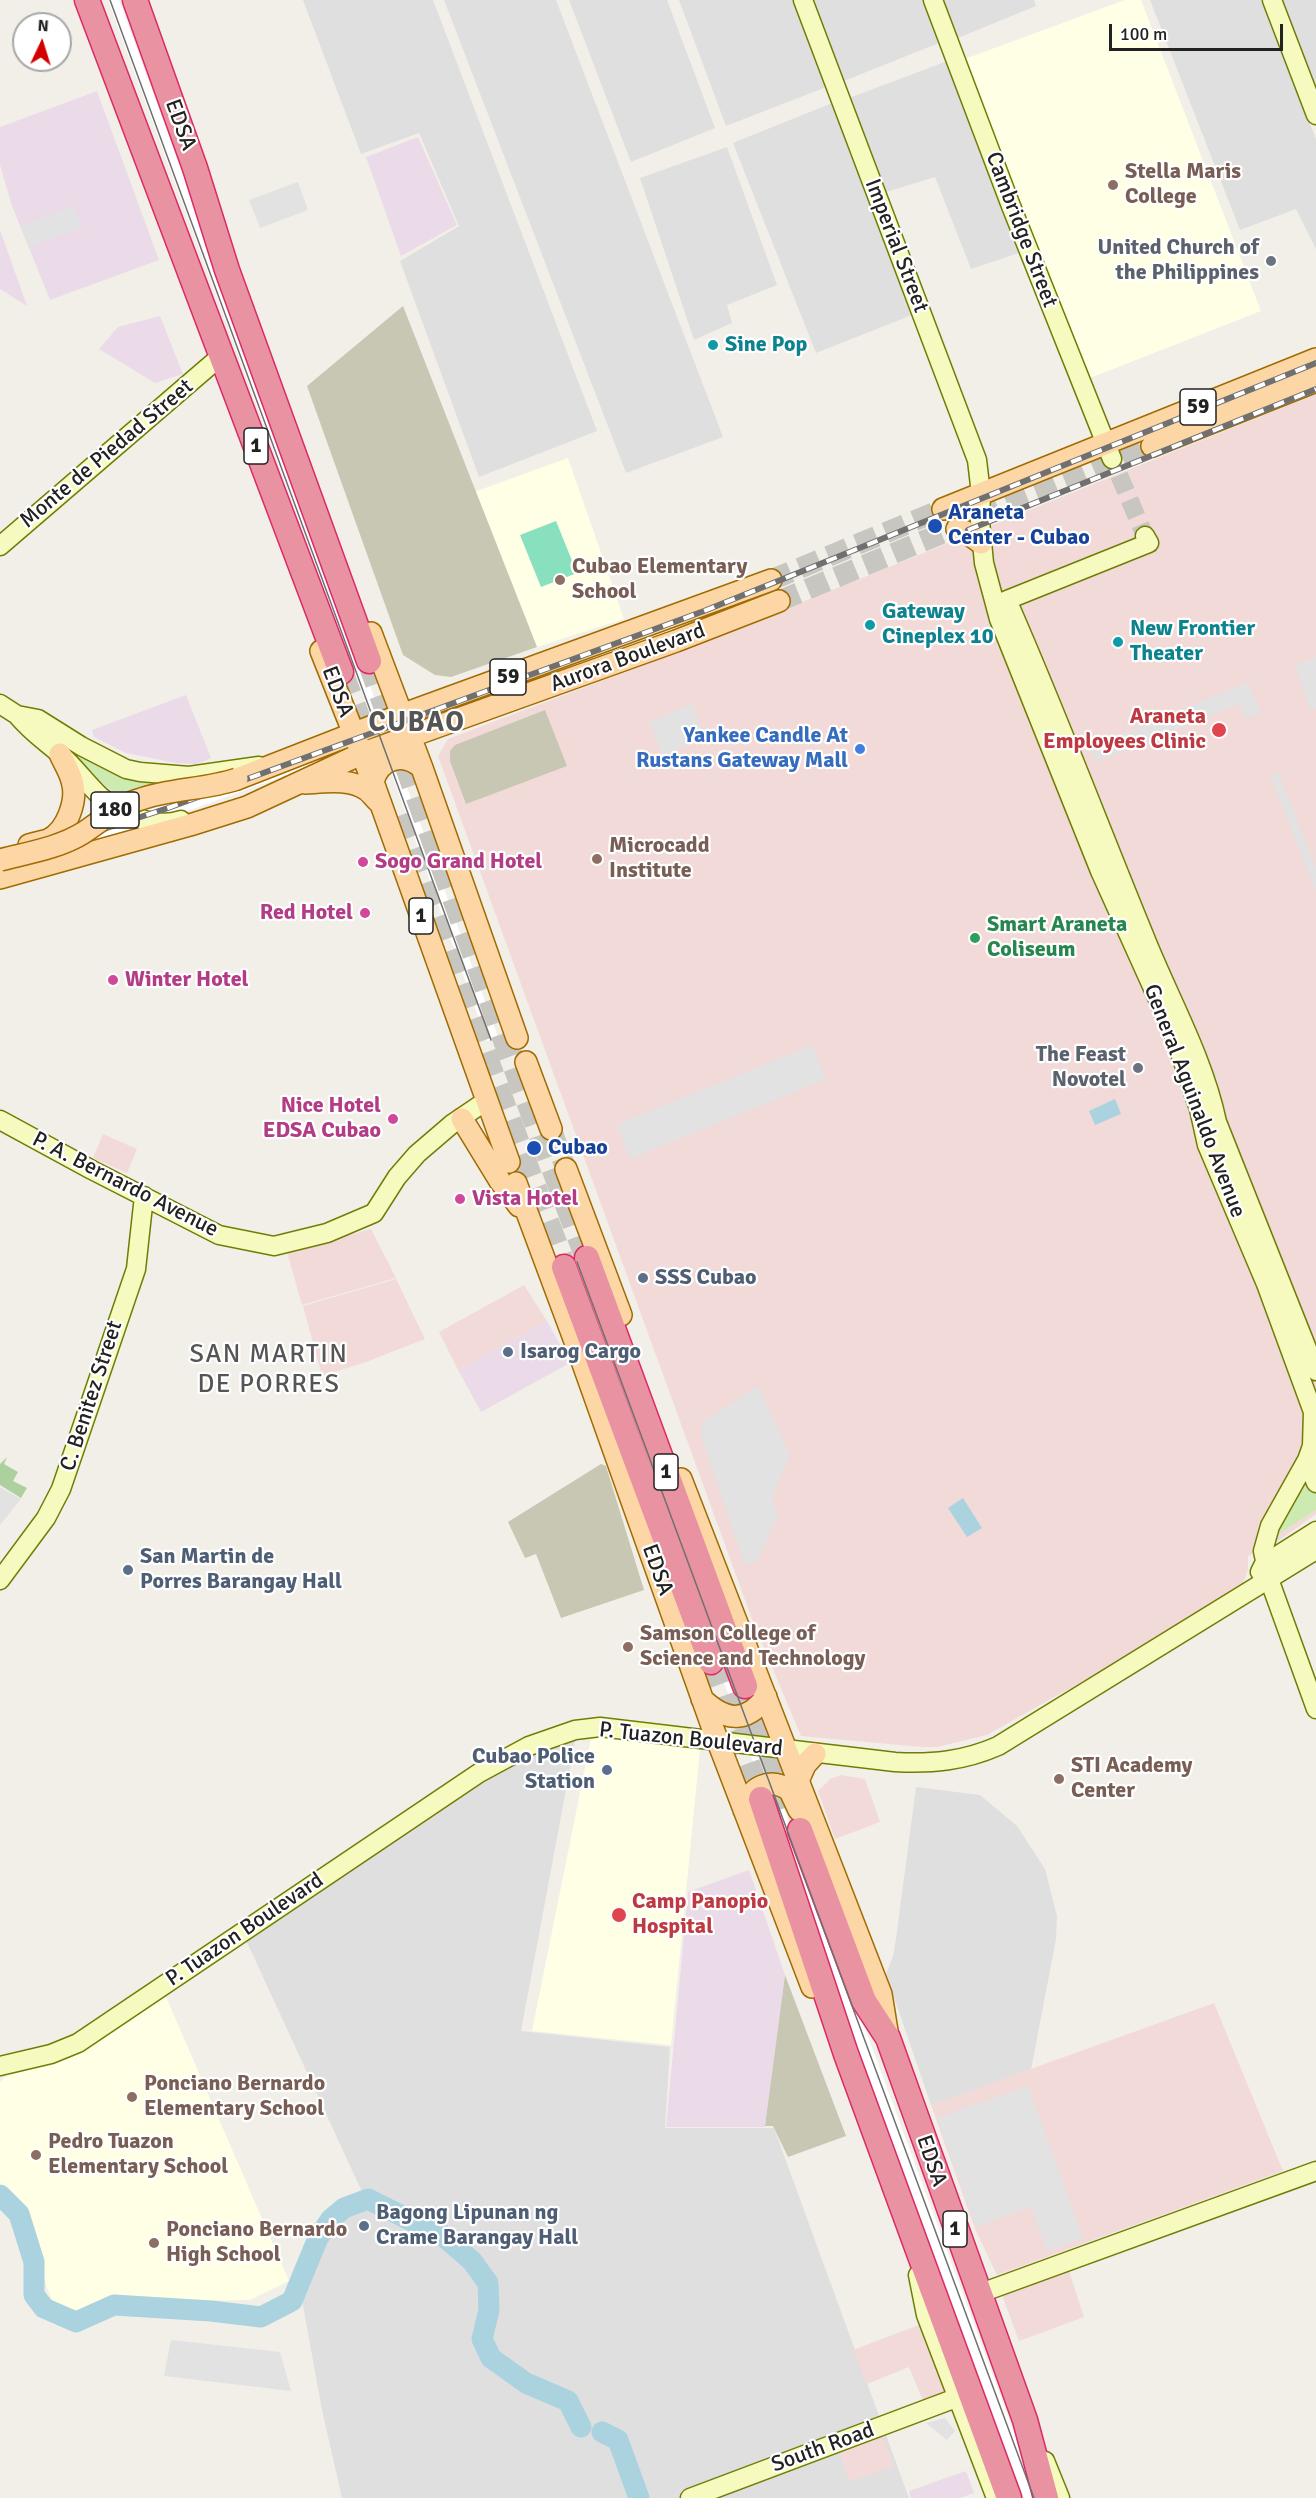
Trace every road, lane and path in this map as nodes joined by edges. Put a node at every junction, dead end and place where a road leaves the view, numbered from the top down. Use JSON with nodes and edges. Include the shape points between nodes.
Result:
{"nodes":[{"id":1,"x":87,"y":0,"type":"edge"},
{"id":2,"x":135,"y":0,"type":"edge"},
{"id":3,"x":803,"y":0,"type":"edge"},
{"id":4,"x":933,"y":0,"type":"edge"},
{"id":5,"x":1272,"y":0,"type":"edge"},
{"id":6,"x":1316,"y":115,"type":"edge"},
{"id":7,"x":171,"y":220,"type":"junction"},
{"id":8,"x":222,"y":250,"type":"junction"},
{"id":9,"x":1316,"y":359,"type":"edge"},
{"id":10,"x":214,"y":362,"type":"junction"},
{"id":11,"x":1316,"y":381,"type":"edge"},
{"id":12,"x":1152,"y":447,"type":"tunnel mouth"},
{"id":13,"x":1113,"y":460,"type":"junction"},
{"id":14,"x":981,"y":494,"type":"junction"},
{"id":15,"x":943,"y":509,"type":"tunnel mouth"},
{"id":16,"x":957,"y":529,"type":"dead end"},
{"id":17,"x":1147,"y":540,"type":"dead end"},
{"id":18,"x":981,"y":543,"type":"junction"},
{"id":19,"x":0,"y":546,"type":"edge"},
{"id":20,"x":771,"y":580,"type":"tunnel mouth"},
{"id":21,"x":780,"y":601,"type":"tunnel mouth"},
{"id":22,"x":1001,"y":603,"type":"junction"},
{"id":23,"x":369,"y":662,"type":"tunnel mouth"},
{"id":24,"x":341,"y":672,"type":"tunnel mouth"},
{"id":25,"x":390,"y":685,"type":"junction"},
{"id":26,"x":339,"y":699,"type":"junction"},
{"id":27,"x":0,"y":704,"type":"edge"},
{"id":28,"x":17,"y":715,"type":"junction"},
{"id":29,"x":401,"y":715,"type":"junction"},
{"id":30,"x":354,"y":734,"type":"junction"},
{"id":31,"x":410,"y":736,"type":"junction"},
{"id":32,"x":60,"y":754,"type":"junction"},
{"id":33,"x":360,"y":754,"type":"junction"},
{"id":34,"x":273,"y":765,"type":"junction"},
{"id":35,"x":422,"y":768,"type":"junction"},
{"id":36,"x":373,"y":782,"type":"junction"},
{"id":37,"x":293,"y":784,"type":"junction"},
{"id":38,"x":381,"y":805,"type":"junction"},
{"id":39,"x":211,"y":814,"type":"junction"},
{"id":40,"x":0,"y":853,"type":"edge"},
{"id":41,"x":0,"y":860,"type":"edge"},
{"id":42,"x":0,"y":878,"type":"edge"},
{"id":43,"x":518,"y":1038,"type":"dead end"},
{"id":44,"x":526,"y":1062,"type":"dead end"},
{"id":45,"x":486,"y":1101,"type":"junction"},
{"id":46,"x":0,"y":1119,"type":"edge"},
{"id":47,"x":462,"y":1119,"type":"junction"},
{"id":48,"x":551,"y":1129,"type":"tunnel mouth"},
{"id":49,"x":509,"y":1162,"type":"dead end"},
{"id":50,"x":566,"y":1169,"type":"tunnel mouth"},
{"id":51,"x":516,"y":1183,"type":"dead end"},
{"id":52,"x":144,"y":1196,"type":"junction"},
{"id":53,"x":528,"y":1217,"type":"junction"},
{"id":54,"x":587,"y":1258,"type":"tunnel mouth"},
{"id":55,"x":564,"y":1267,"type":"tunnel mouth"},
{"id":56,"x":1316,"y":1371,"type":"edge"},
{"id":57,"x":1307,"y":1460,"type":"junction"},
{"id":58,"x":1316,"y":1483,"type":"edge"},
{"id":59,"x":1316,"y":1532,"type":"edge"},
{"id":60,"x":1316,"y":1550,"type":"edge"},
{"id":61,"x":1267,"y":1572,"type":"junction"},
{"id":62,"x":0,"y":1580,"type":"edge"},
{"id":63,"x":711,"y":1662,"type":"tunnel mouth"},
{"id":64,"x":755,"y":1691,"type":"junction"},
{"id":65,"x":702,"y":1699,"type":"junction"},
{"id":66,"x":1316,"y":1709,"type":"edge"},
{"id":67,"x":718,"y":1742,"type":"junction"},
{"id":68,"x":786,"y":1750,"type":"junction"},
{"id":69,"x":815,"y":1754,"type":"junction"},
{"id":70,"x":798,"y":1781,"type":"junction"},
{"id":71,"x":753,"y":1804,"type":"junction"},
{"id":72,"x":807,"y":1827,"type":"junction"},
{"id":73,"x":0,"y":2066,"type":"edge"},
{"id":74,"x":1316,"y":2171,"type":"edge"},
{"id":75,"x":907,"y":2220,"type":"junction"},
{"id":76,"x":978,"y":2294,"type":"junction"},
{"id":77,"x":956,"y":2398,"type":"junction"},
{"id":78,"x":1025,"y":2420,"type":"junction"},
{"id":79,"x":690,"y":2498,"type":"edge"},
{"id":80,"x":996,"y":2498,"type":"edge"},
{"id":81,"x":1009,"y":2498,"type":"edge"},
{"id":82,"x":1046,"y":2498,"type":"edge"},
{"id":83,"x":1060,"y":2498,"type":"edge"}],
"edges":[{"from":1,"to":7,"type":"highway","name":"EDSA","number":"1"},
{"from":2,"to":8,"type":"highway","name":"EDSA","number":"1"},
{"from":3,"to":14,"type":"street","name":"Imperial Street","via":[[977,460]]},
{"from":4,"to":13,"type":"street","name":"Cambridge Street"},
{"from":5,"to":6,"type":"street"},
{"from":7,"to":10,"type":"main road","name":"EDSA","number":"1","via":[[179,270]]},
{"from":7,"to":24,"type":"highway","name":"EDSA","number":"1"},
{"from":8,"to":23,"type":"highway","name":"EDSA","number":"1"},
{"from":8,"to":25,"type":"main road","name":"EDSA","number":"1","via":[[240,278]]},
{"from":9,"to":13,"type":"main road","number":"59"},
{"from":10,"to":19,"type":"street","name":"Monte de Piedad Street"},
{"from":10,"to":26,"type":"main road","name":"EDSA","number":"1"},
{"from":11,"to":12,"type":"main road","number":"59"},
{"from":13,"to":14,"type":"main road","number":"59"},
{"from":14,"to":15,"type":"main road","number":"59"},
{"from":14,"to":18,"type":"street","name":"General Aguinaldo Avenue"},
{"from":16,"to":18,"type":"main road"},
{"from":17,"to":22,"type":"street"},
{"from":18,"to":22,"type":"street","name":"General Aguinaldo Avenue","via":[[984,563]]},
{"from":20,"to":29,"type":"main road","name":"Aurora Boulevard","number":"59"},
{"from":21,"to":31,"type":"main road","name":"Aurora Boulevard","number":"59"},
{"from":22,"to":56,"type":"street","name":"General Aguinaldo Avenue","via":[[1067,740],[1144,936],[1181,1018],[1213,1103],[1216,1122]]},
{"from":22,"to":57,"type":"street","name":"General Aguinaldo Avenue","via":[[1101,872],[1174,1035],[1207,1145],[1308,1396],[1314,1426]]},
{"from":25,"to":26,"type":"main road","via":[[389,704],[378,715],[363,717]]},
{"from":25,"to":29,"type":"main road","name":"EDSA","number":"1"},
{"from":26,"to":30,"type":"main road","name":"EDSA","number":"1"},
{"from":27,"to":28,"type":"street"},
{"from":28,"to":32,"type":"street","via":[[30,732]]},
{"from":28,"to":34,"type":"street","via":[[38,719],[126,769],[150,774],[189,776]]},
{"from":29,"to":30,"type":"main road","name":"Aurora Boulevard","number":"59"},
{"from":29,"to":31,"type":"main road","name":"EDSA","number":"1"},
{"from":30,"to":33,"type":"main road","name":"EDSA","number":"1"},
{"from":30,"to":34,"type":"main road","name":"Aurora Boulevard","number":"180"},
{"from":31,"to":33,"type":"main road","name":"Aurora Boulevard","number":"59"},
{"from":31,"to":35,"type":"main road","name":"EDSA","number":"1"},
{"from":32,"to":39,"type":"street","via":[[101,796],[147,820],[164,824]]},
{"from":32,"to":40,"type":"main road","via":[[73,786],[67,818],[49,839]]},
{"from":33,"to":36,"type":"main road","name":"EDSA","number":"1"},
{"from":33,"to":37,"type":"main road","name":"Aurora Boulevard","number":"180"},
{"from":34,"to":41,"type":"main road","name":"Aurora Boulevard","number":"180","bridge":true,"via":[[208,787],[137,800],[66,841]]},
{"from":35,"to":36,"type":"main road","via":[[411,760],[397,758],[378,769]]},
{"from":35,"to":43,"type":"main road","name":"EDSA","number":"1"},
{"from":36,"to":38,"type":"main road","name":"EDSA","number":"1"},
{"from":37,"to":38,"type":"main road","via":[[357,785],[368,790]]},
{"from":37,"to":39,"type":"main road","name":"Aurora Boulevard","number":"180","via":[[247,807]]},
{"from":38,"to":45,"type":"main road","name":"EDSA","number":"1"},
{"from":39,"to":42,"type":"main road","name":"Aurora Boulevard","number":"180"},
{"from":44,"to":48,"type":"main road"},
{"from":45,"to":47,"type":"street","name":"P. A. Bernardo Avenue"},
{"from":45,"to":49,"type":"main road","name":"EDSA","number":"1"},
{"from":46,"to":52,"type":"street","name":"P. A. Bernardo Avenue"},
{"from":47,"to":52,"type":"street","name":"P. A. Bernardo Avenue","via":[[417,1154],[397,1176],[374,1213],[343,1227],[274,1246],[219,1235]]},
{"from":47,"to":53,"type":"main road","via":[[506,1191]]},
{"from":50,"to":64,"type":"main road","name":"EDSA","number":"1"},
{"from":51,"to":53,"type":"main road","name":"EDSA","number":"1"},
{"from":52,"to":62,"type":"street","name":"C. Benitez Street","via":[[136,1269],[61,1489],[46,1518]]},
{"from":53,"to":65,"type":"main road","name":"EDSA","number":"1"},
{"from":54,"to":64,"type":"highway","name":"EDSA","number":"1"},
{"from":55,"to":63,"type":"highway","name":"EDSA","number":"1"},
{"from":57,"to":58,"type":"street"},
{"from":57,"to":61,"type":"street","name":"General Aguinaldo Avenue","via":[[1270,1526],[1263,1551]]},
{"from":59,"to":61,"type":"street"},
{"from":60,"to":61,"type":"street"},
{"from":61,"to":66,"type":"street"},
{"from":61,"to":69,"type":"street","name":"P. Tuazon Boulevard","via":[[1250,1592],[987,1751],[927,1763]]},
{"from":64,"to":65,"type":"main road","via":[[750,1713],[734,1717],[717,1712]]},
{"from":64,"to":68,"type":"main road","name":"EDSA","number":"1"},
{"from":65,"to":67,"type":"main road","name":"EDSA","number":"1"},
{"from":67,"to":68,"type":"street","name":"P. Tuazon Boulevard"},
{"from":67,"to":71,"type":"main road","name":"EDSA","number":"1"},
{"from":67,"to":73,"type":"street","name":"P. Tuazon Boulevard","via":[[600,1727],[575,1730],[529,1746],[405,1821],[87,2037],[51,2054]]},
{"from":68,"to":69,"type":"street","name":"P. Tuazon Boulevard"},
{"from":68,"to":70,"type":"main road","name":"EDSA","number":"1"},
{"from":69,"to":70,"type":"main road"},
{"from":70,"to":72,"type":"main road","name":"EDSA","number":"1"},
{"from":71,"to":72,"type":"main road","via":[[748,1796],[755,1790],[782,1786],[790,1791]]},
{"from":71,"to":75,"type":"highway","name":"EDSA","number":"1"},
{"from":72,"to":76,"type":"highway","name":"EDSA","number":"1","via":[[864,2001],[888,2038]]},
{"from":74,"to":76,"type":"street"},
{"from":75,"to":77,"type":"street","name":"EDSA","number":"1","via":[[926,2315]]},
{"from":75,"to":81,"type":"highway","name":"EDSA","number":"1"},
{"from":76,"to":78,"type":"highway","name":"EDSA","number":"1"},
{"from":77,"to":79,"type":"street","name":"South Road"},
{"from":77,"to":80,"type":"street","name":"EDSA","number":"1"},
{"from":78,"to":82,"type":"highway","name":"EDSA","number":"1"},
{"from":78,"to":83,"type":"street","name":"EDSA","number":"1"}]}
